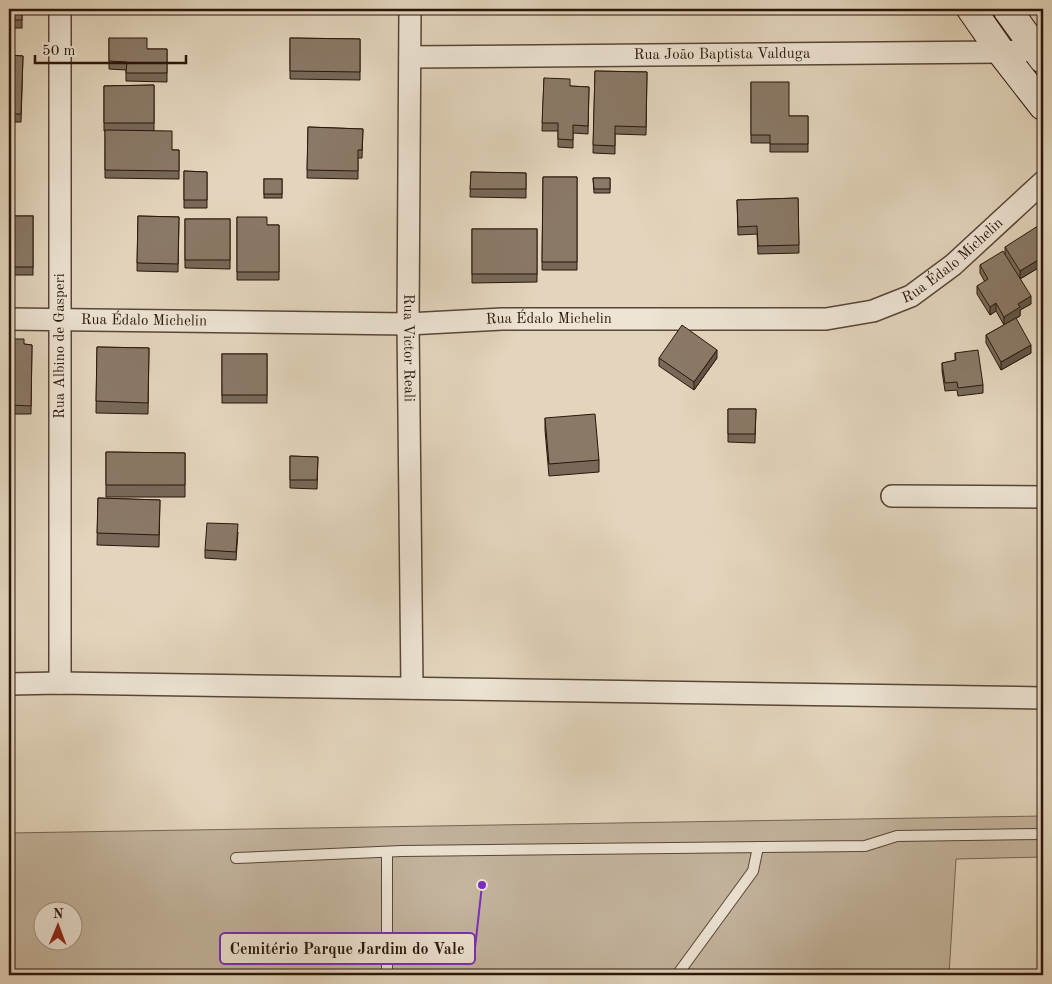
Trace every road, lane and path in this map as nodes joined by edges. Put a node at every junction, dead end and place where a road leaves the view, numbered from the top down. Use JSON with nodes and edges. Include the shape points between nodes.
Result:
{"nodes":[{"id":1,"x":60,"y":9,"type":"edge"},
{"id":2,"x":410,"y":9,"type":"edge"},
{"id":3,"x":971,"y":9,"type":"edge"},
{"id":4,"x":1007,"y":9,"type":"edge"},
{"id":5,"x":1001,"y":52,"type":"junction"},
{"id":6,"x":1040,"y":54,"type":"edge"},
{"id":7,"x":410,"y":57,"type":"junction"},
{"id":8,"x":1043,"y":106,"type":"edge"},
{"id":9,"x":1043,"y":182,"type":"edge"},
{"id":10,"x":9,"y":320,"type":"edge"},
{"id":11,"x":60,"y":320,"type":"junction"},
{"id":12,"x":408,"y":324,"type":"junction"},
{"id":13,"x":892,"y":496,"type":"dead end"},
{"id":14,"x":1043,"y":497,"type":"edge"},
{"id":15,"x":60,"y":683,"type":"junction"},
{"id":16,"x":9,"y":684,"type":"edge"},
{"id":17,"x":412,"y":688,"type":"junction"},
{"id":18,"x":1043,"y":698,"type":"edge"},
{"id":19,"x":1043,"y":834,"type":"edge"},
{"id":20,"x":758,"y":847,"type":"junction"},
{"id":21,"x":387,"y":852,"type":"junction"},
{"id":22,"x":236,"y":858,"type":"dead end"},
{"id":23,"x":387,"y":975,"type":"edge"},
{"id":24,"x":677,"y":975,"type":"edge"}],
"edges":[{"from":1,"to":11,"type":"street","name":"Rua Albino de Gasperi"},
{"from":2,"to":7,"type":"street","name":"Rua Victor Reali"},
{"from":3,"to":5,"type":"main road"},
{"from":4,"to":6,"type":"main road"},
{"from":5,"to":6,"type":"street","name":"Rua João Baptista Valduga"},
{"from":5,"to":7,"type":"street","name":"Rua João Baptista Valduga"},
{"from":5,"to":8,"type":"main road"},
{"from":7,"to":12,"type":"street","name":"Rua Victor Reali"},
{"from":9,"to":12,"type":"street","name":"Rua Édalo Michelin","via":[[953,265],[911,296],[873,311],[826,319],[502,319]]},
{"from":10,"to":11,"type":"street","name":"Rua Édalo Michelin"},
{"from":11,"to":12,"type":"street","name":"Rua Édalo Michelin"},
{"from":11,"to":15,"type":"street","name":"Rua Albino de Gasperi"},
{"from":12,"to":17,"type":"street","name":"Rua Victor Reali"},
{"from":13,"to":14,"type":"street"},
{"from":15,"to":16,"type":"street"},
{"from":15,"to":17,"type":"street"},
{"from":17,"to":18,"type":"street"},
{"from":19,"to":20,"type":"lane","via":[[897,836],[865,846]]},
{"from":20,"to":21,"type":"lane"},
{"from":20,"to":24,"type":"lane","via":[[753,872]]},
{"from":21,"to":22,"type":"lane"},
{"from":21,"to":23,"type":"lane"}]}
